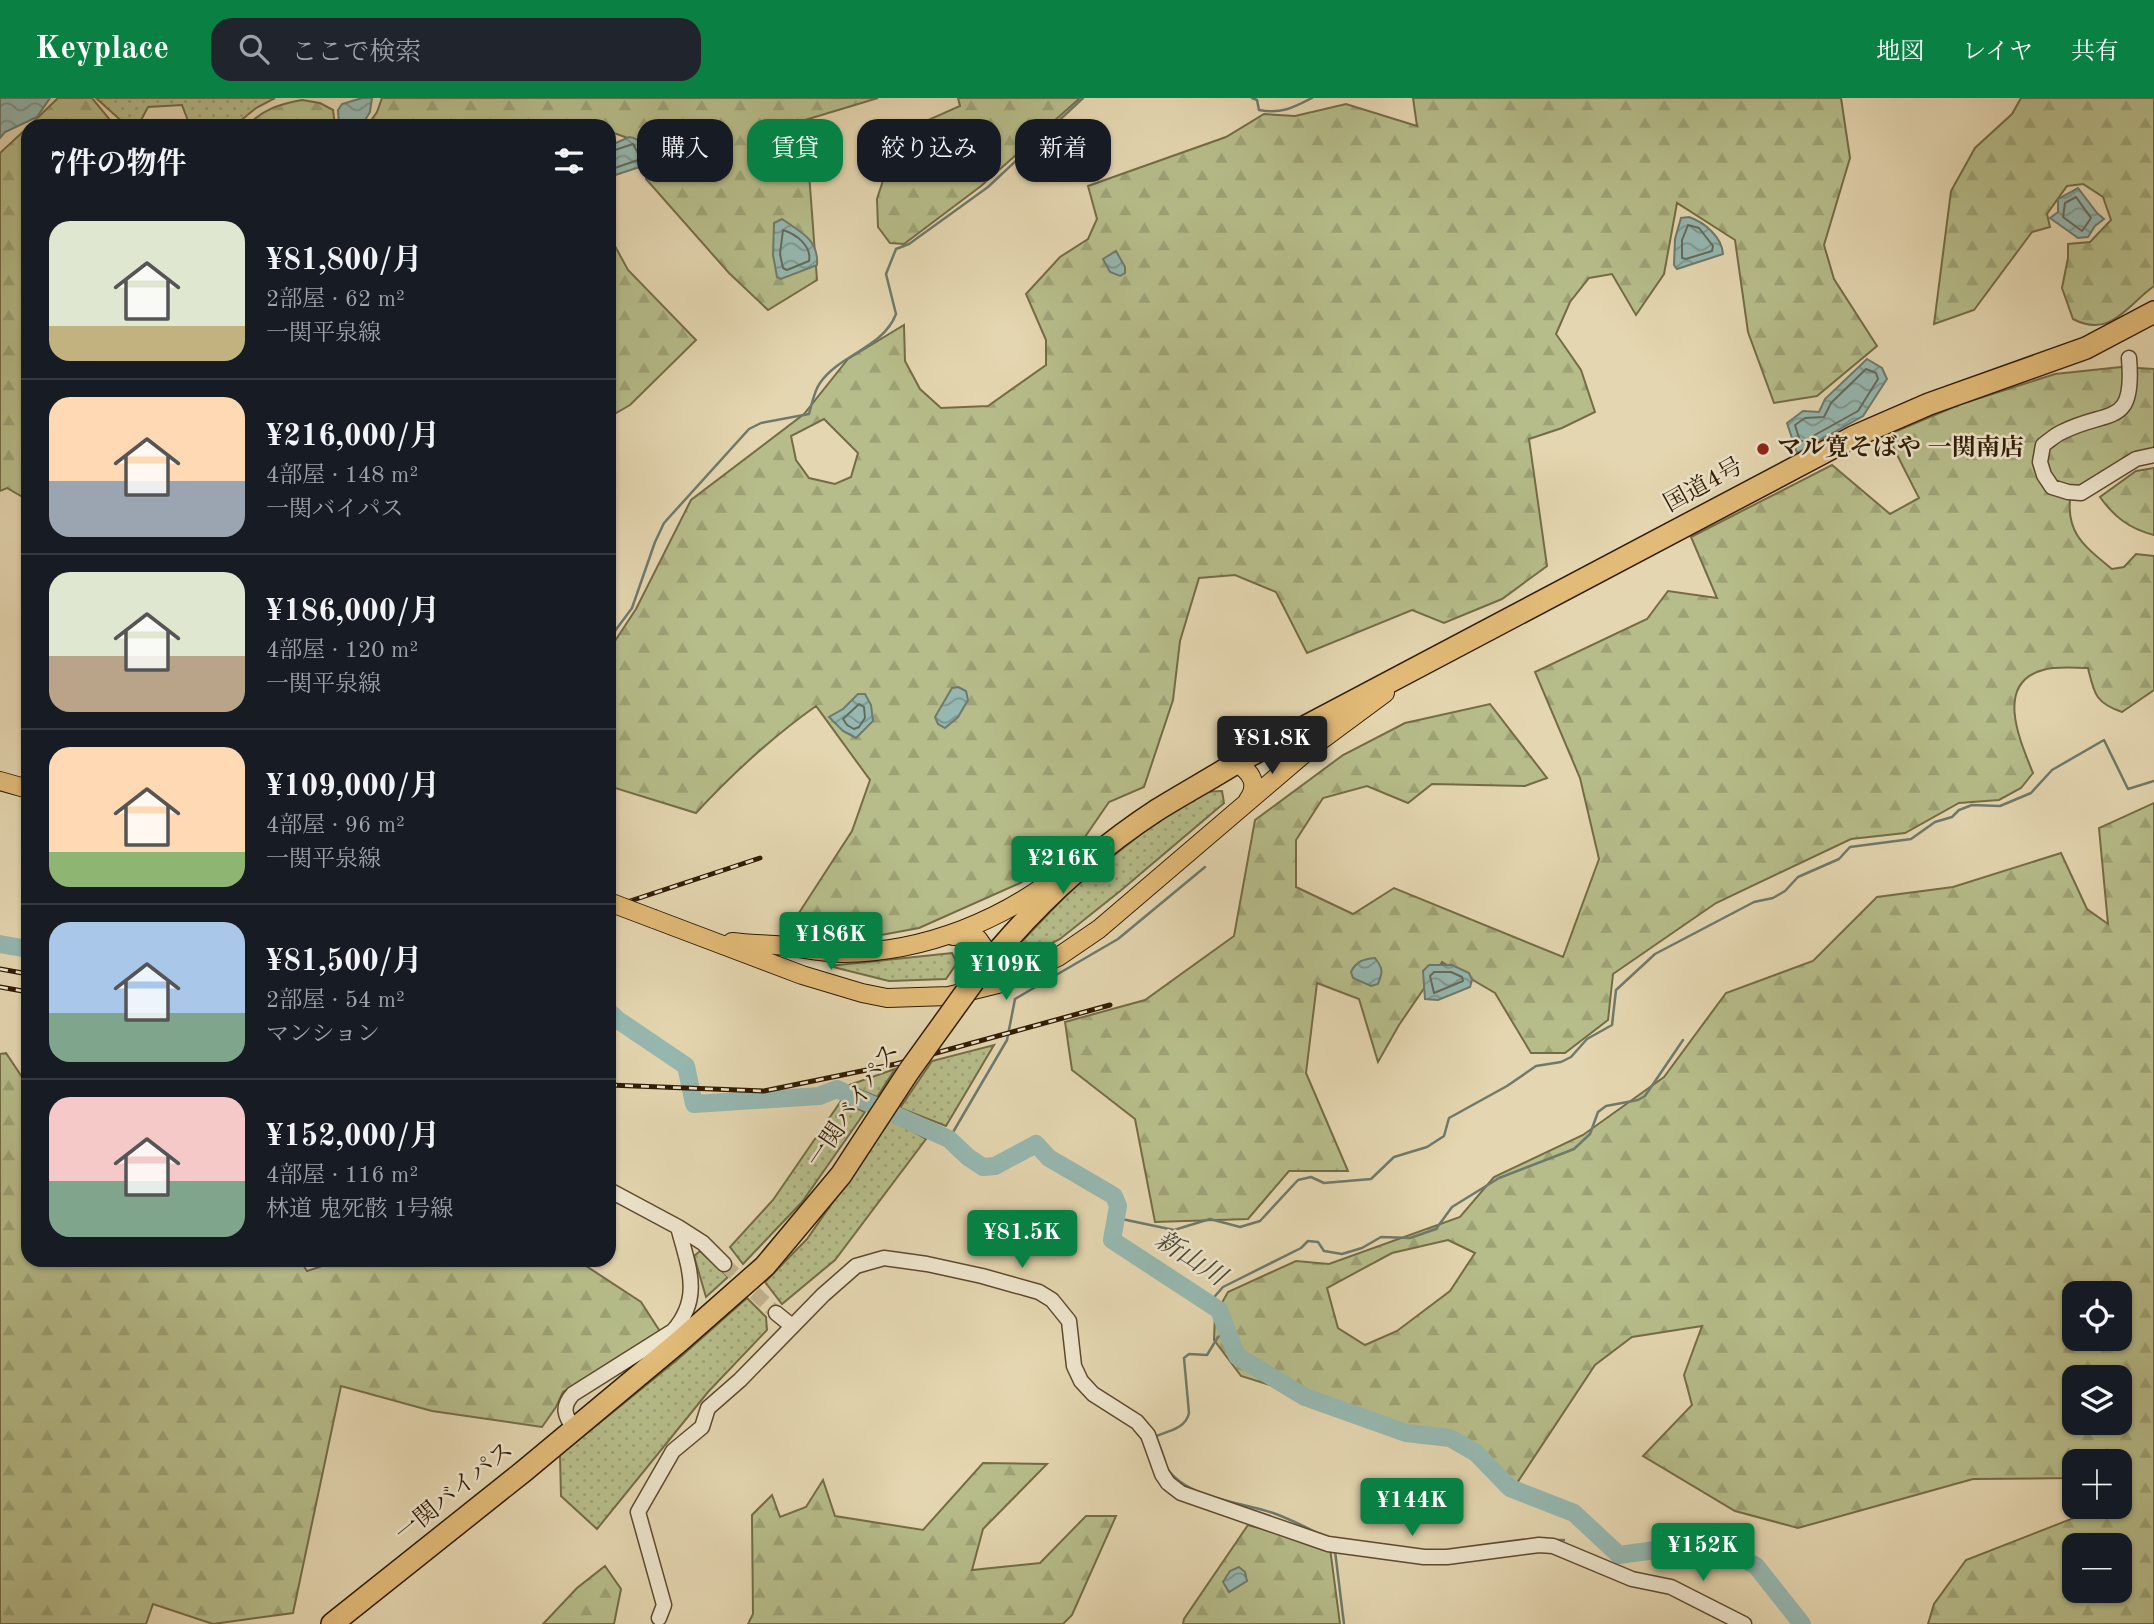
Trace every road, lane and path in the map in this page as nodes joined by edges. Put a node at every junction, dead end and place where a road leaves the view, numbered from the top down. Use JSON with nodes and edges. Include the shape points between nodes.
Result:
{"nodes":[{"id":1,"x":2154,"y":312,"type":"edge"},
{"id":2,"x":2129,"y":358,"type":"dead end"},
{"id":3,"x":2154,"y":455,"type":"edge"},
{"id":4,"x":1439,"y":655,"type":"junction"},
{"id":5,"x":1236,"y":763,"type":"junction"},
{"id":6,"x":0,"y":781,"type":"edge"},
{"id":7,"x":21,"y":787,"type":"edge"},
{"id":8,"x":1246,"y":803,"type":"junction"},
{"id":9,"x":1157,"y":810,"type":"junction"},
{"id":10,"x":616,"y":905,"type":"edge"},
{"id":11,"x":946,"y":936,"type":"junction"},
{"id":12,"x":712,"y":939,"type":"junction"},
{"id":13,"x":982,"y":970,"type":"junction"},
{"id":14,"x":616,"y":1194,"type":"edge"},
{"id":15,"x":678,"y":1227,"type":"junction"},
{"id":16,"x":724,"y":1264,"type":"tunnel mouth"},
{"id":17,"x":776,"y":1313,"type":"tunnel mouth"},
{"id":18,"x":792,"y":1326,"type":"junction"},
{"id":19,"x":573,"y":1429,"type":"junction"},
{"id":20,"x":659,"y":1618,"type":"dead end"},
{"id":21,"x":332,"y":1624,"type":"edge"},
{"id":22,"x":1744,"y":1624,"type":"edge"}],
"edges":[{"from":1,"to":4,"type":"highway","name":"国道4号","via":[[2087,348],[1929,404],[1853,437]]},
{"from":2,"to":3,"type":"street","via":[[2130,387],[2117,414],[2062,432],[2043,445],[2040,462],[2052,486],[2081,493],[2136,459]]},
{"from":4,"to":5,"type":"highway","name":"一関バイパス"},
{"from":4,"to":8,"type":"main road","via":[[1343,723]]},
{"from":5,"to":8,"type":"main road","via":[[1254,781],[1254,792]]},
{"from":5,"to":9,"type":"highway","name":"一関バイパス"},
{"from":6,"to":7,"type":"main road"},
{"from":8,"to":12,"type":"main road","via":[[1091,935],[1035,969],[998,984],[948,996],[887,998],[802,975]]},
{"from":9,"to":11,"type":"main road","via":[[1118,829],[999,914]]},
{"from":9,"to":13,"type":"highway","name":"一関バイパス","via":[[1080,869]]},
{"from":10,"to":12,"type":"main road","bridge":true},
{"from":11,"to":12,"type":"main road","via":[[905,947],[842,953]]},
{"from":11,"to":13,"type":"main road","via":[[978,939],[987,952]]},
{"from":13,"to":19,"type":"highway","name":"一関バイパス","bridge":true,"via":[[841,1175],[765,1266]]},
{"from":14,"to":15,"type":"street"},
{"from":15,"to":16,"type":"street"},
{"from":15,"to":19,"type":"street","via":[[692,1281],[681,1321],[654,1344],[573,1394],[564,1409]]},
{"from":17,"to":18,"type":"street"},
{"from":18,"to":20,"type":"street","via":[[708,1408],[702,1427],[673,1451],[638,1512],[664,1605]]},
{"from":18,"to":22,"type":"street","via":[[856,1266],[884,1258],[941,1267],[1039,1293],[1052,1300],[1069,1321],[1074,1366],[1081,1381],[1137,1422],[1148,1435],[1162,1474],[1181,1493],[1328,1544],[1424,1557],[1553,1546],[1607,1570],[1671,1587]]},
{"from":19,"to":21,"type":"highway","name":"一関バイパス"}]}
